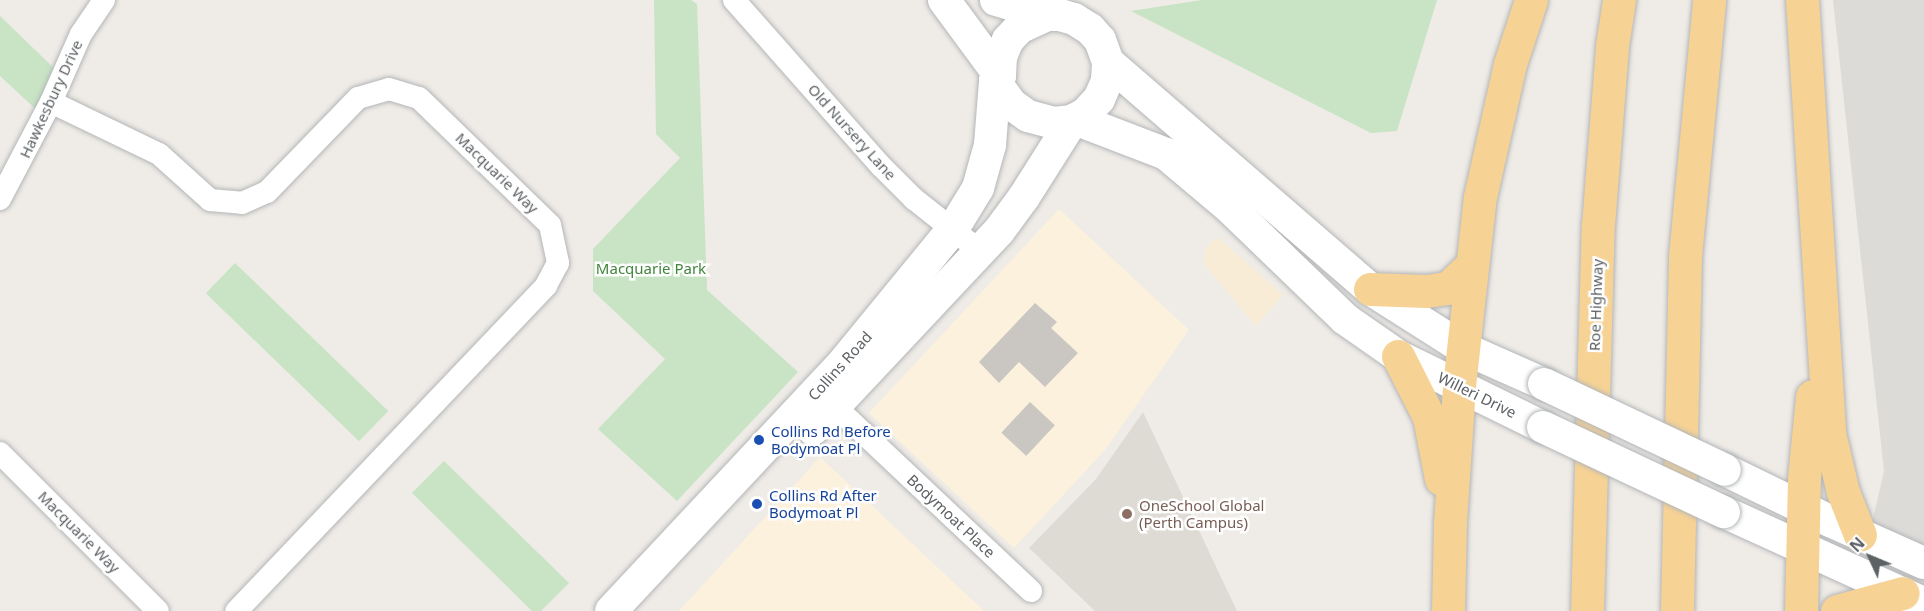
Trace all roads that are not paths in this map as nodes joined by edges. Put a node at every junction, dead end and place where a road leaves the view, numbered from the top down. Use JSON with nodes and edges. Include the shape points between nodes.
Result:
{"nodes":[{"id":1,"x":104,"y":0,"type":"edge"},
{"id":2,"x":734,"y":0,"type":"edge"},
{"id":3,"x":944,"y":0,"type":"edge"},
{"id":4,"x":996,"y":0,"type":"edge"},
{"id":5,"x":1531,"y":0,"type":"edge"},
{"id":6,"x":1619,"y":0,"type":"edge"},
{"id":7,"x":1709,"y":0,"type":"edge"},
{"id":8,"x":1802,"y":0,"type":"edge"},
{"id":9,"x":1047,"y":15,"type":"junction"},
{"id":10,"x":1108,"y":62,"type":"junction"},
{"id":11,"x":998,"y":78,"type":"junction"},
{"id":12,"x":51,"y":102,"type":"junction"},
{"id":13,"x":1073,"y":120,"type":"junction"},
{"id":14,"x":0,"y":199,"type":"edge"},
{"id":15,"x":953,"y":229,"type":"junction"},
{"id":16,"x":981,"y":252,"type":"junction"},
{"id":17,"x":1470,"y":267,"type":"junction"},
{"id":18,"x":1370,"y":289,"type":"junction"},
{"id":19,"x":1822,"y":302,"type":"junction"},
{"id":20,"x":1463,"y":348,"type":"junction"},
{"id":21,"x":1398,"y":356,"type":"junction"},
{"id":22,"x":1459,"y":386,"type":"junction"},
{"id":23,"x":826,"y":399,"type":"junction"},
{"id":24,"x":0,"y":453,"type":"edge"},
{"id":25,"x":1804,"y":509,"type":"junction"},
{"id":26,"x":1450,"y":522,"type":"junction"},
{"id":27,"x":1860,"y":535,"type":"junction"},
{"id":28,"x":1804,"y":549,"type":"junction"},
{"id":29,"x":1924,"y":563,"type":"edge"},
{"id":30,"x":1031,"y":591,"type":"dead end"},
{"id":31,"x":1913,"y":598,"type":"edge"},
{"id":32,"x":158,"y":611,"type":"edge"},
{"id":33,"x":236,"y":611,"type":"edge"},
{"id":34,"x":611,"y":611,"type":"edge"},
{"id":35,"x":639,"y":611,"type":"edge"},
{"id":36,"x":1448,"y":611,"type":"edge"},
{"id":37,"x":1587,"y":611,"type":"edge"},
{"id":38,"x":1677,"y":611,"type":"edge"},
{"id":39,"x":1801,"y":611,"type":"edge"},
{"id":40,"x":1837,"y":611,"type":"edge"}],
"edges":[{"from":1,"to":12,"type":"street","name":"Hawkesbury Drive","via":[[81,34]]},
{"from":2,"to":15,"type":"street","name":"Old Nursery Lane","via":[[881,166],[914,200]]},
{"from":3,"to":11,"type":"main road","name":"Willeri Drive"},
{"from":4,"to":9,"type":"main road"},
{"from":5,"to":17,"type":"highway","via":[[1510,63],[1480,197]]},
{"from":6,"to":37,"type":"highway","name":"Roe Highway","via":[[1598,225]]},
{"from":7,"to":38,"type":"highway","via":[[1685,256]]},
{"from":8,"to":19,"type":"highway"},
{"from":9,"to":10,"type":"main road","via":[[1074,19],[1090,29],[1100,40]]},
{"from":9,"to":11,"type":"main road","via":[[1019,28],[1008,40]]},
{"from":10,"to":13,"type":"main road","via":[[1107,81],[1099,99]]},
{"from":10,"to":18,"type":"main road"},
{"from":11,"to":13,"type":"main road","name":"Willeri Drive","via":[[1011,104],[1028,116],[1054,123]]},
{"from":11,"to":15,"type":"main road","name":"Collins Road","via":[[987,156],[978,188]]},
{"from":12,"to":14,"type":"street","name":"Hawkesbury Drive"},
{"from":12,"to":33,"type":"street","name":"Macquarie Way","via":[[159,154],[210,200],[242,203],[267,192],[358,98],[389,89],[419,98],[550,225],[558,263],[546,286]]},
{"from":13,"to":16,"type":"main road","name":"Collins Road","via":[[1024,197]]},
{"from":13,"to":21,"type":"main road","name":"Willeri Drive","via":[[1166,154],[1229,207],[1345,319]]},
{"from":15,"to":16,"type":"street","name":"Old Nursery Lane"},
{"from":15,"to":23,"type":"main road","name":"Collins Road","via":[[884,316]]},
{"from":16,"to":23,"type":"main road","name":"Collins Road"},
{"from":17,"to":18,"type":"highway","via":[[1448,288]]},
{"from":17,"to":20,"type":"highway"},
{"from":18,"to":20,"type":"main road"},
{"from":19,"to":25,"type":"highway"},
{"from":19,"to":27,"type":"highway","via":[[1829,433],[1843,492]]},
{"from":20,"to":22,"type":"highway"},
{"from":20,"to":25,"type":"main road","bridge":true},
{"from":21,"to":22,"type":"main road","name":"Willeri Drive"},
{"from":21,"to":26,"type":"highway","via":[[1429,417]]},
{"from":22,"to":26,"type":"highway"},
{"from":22,"to":28,"type":"main road","name":"Willeri Drive","bridge":true},
{"from":23,"to":30,"type":"street","name":"Bodymoat Place"},
{"from":23,"to":34,"type":"main road","name":"Collins Road"},
{"from":23,"to":35,"type":"main road","name":"Collins Road"},
{"from":24,"to":32,"type":"street","name":"Macquarie Way"},
{"from":25,"to":27,"type":"main road"},
{"from":25,"to":28,"type":"highway"},
{"from":26,"to":36,"type":"highway"},
{"from":27,"to":29,"type":"main road"},
{"from":28,"to":31,"type":"main road","name":"Willeri Drive"},
{"from":28,"to":39,"type":"highway"},
{"from":31,"to":40,"type":"highway"}]}
